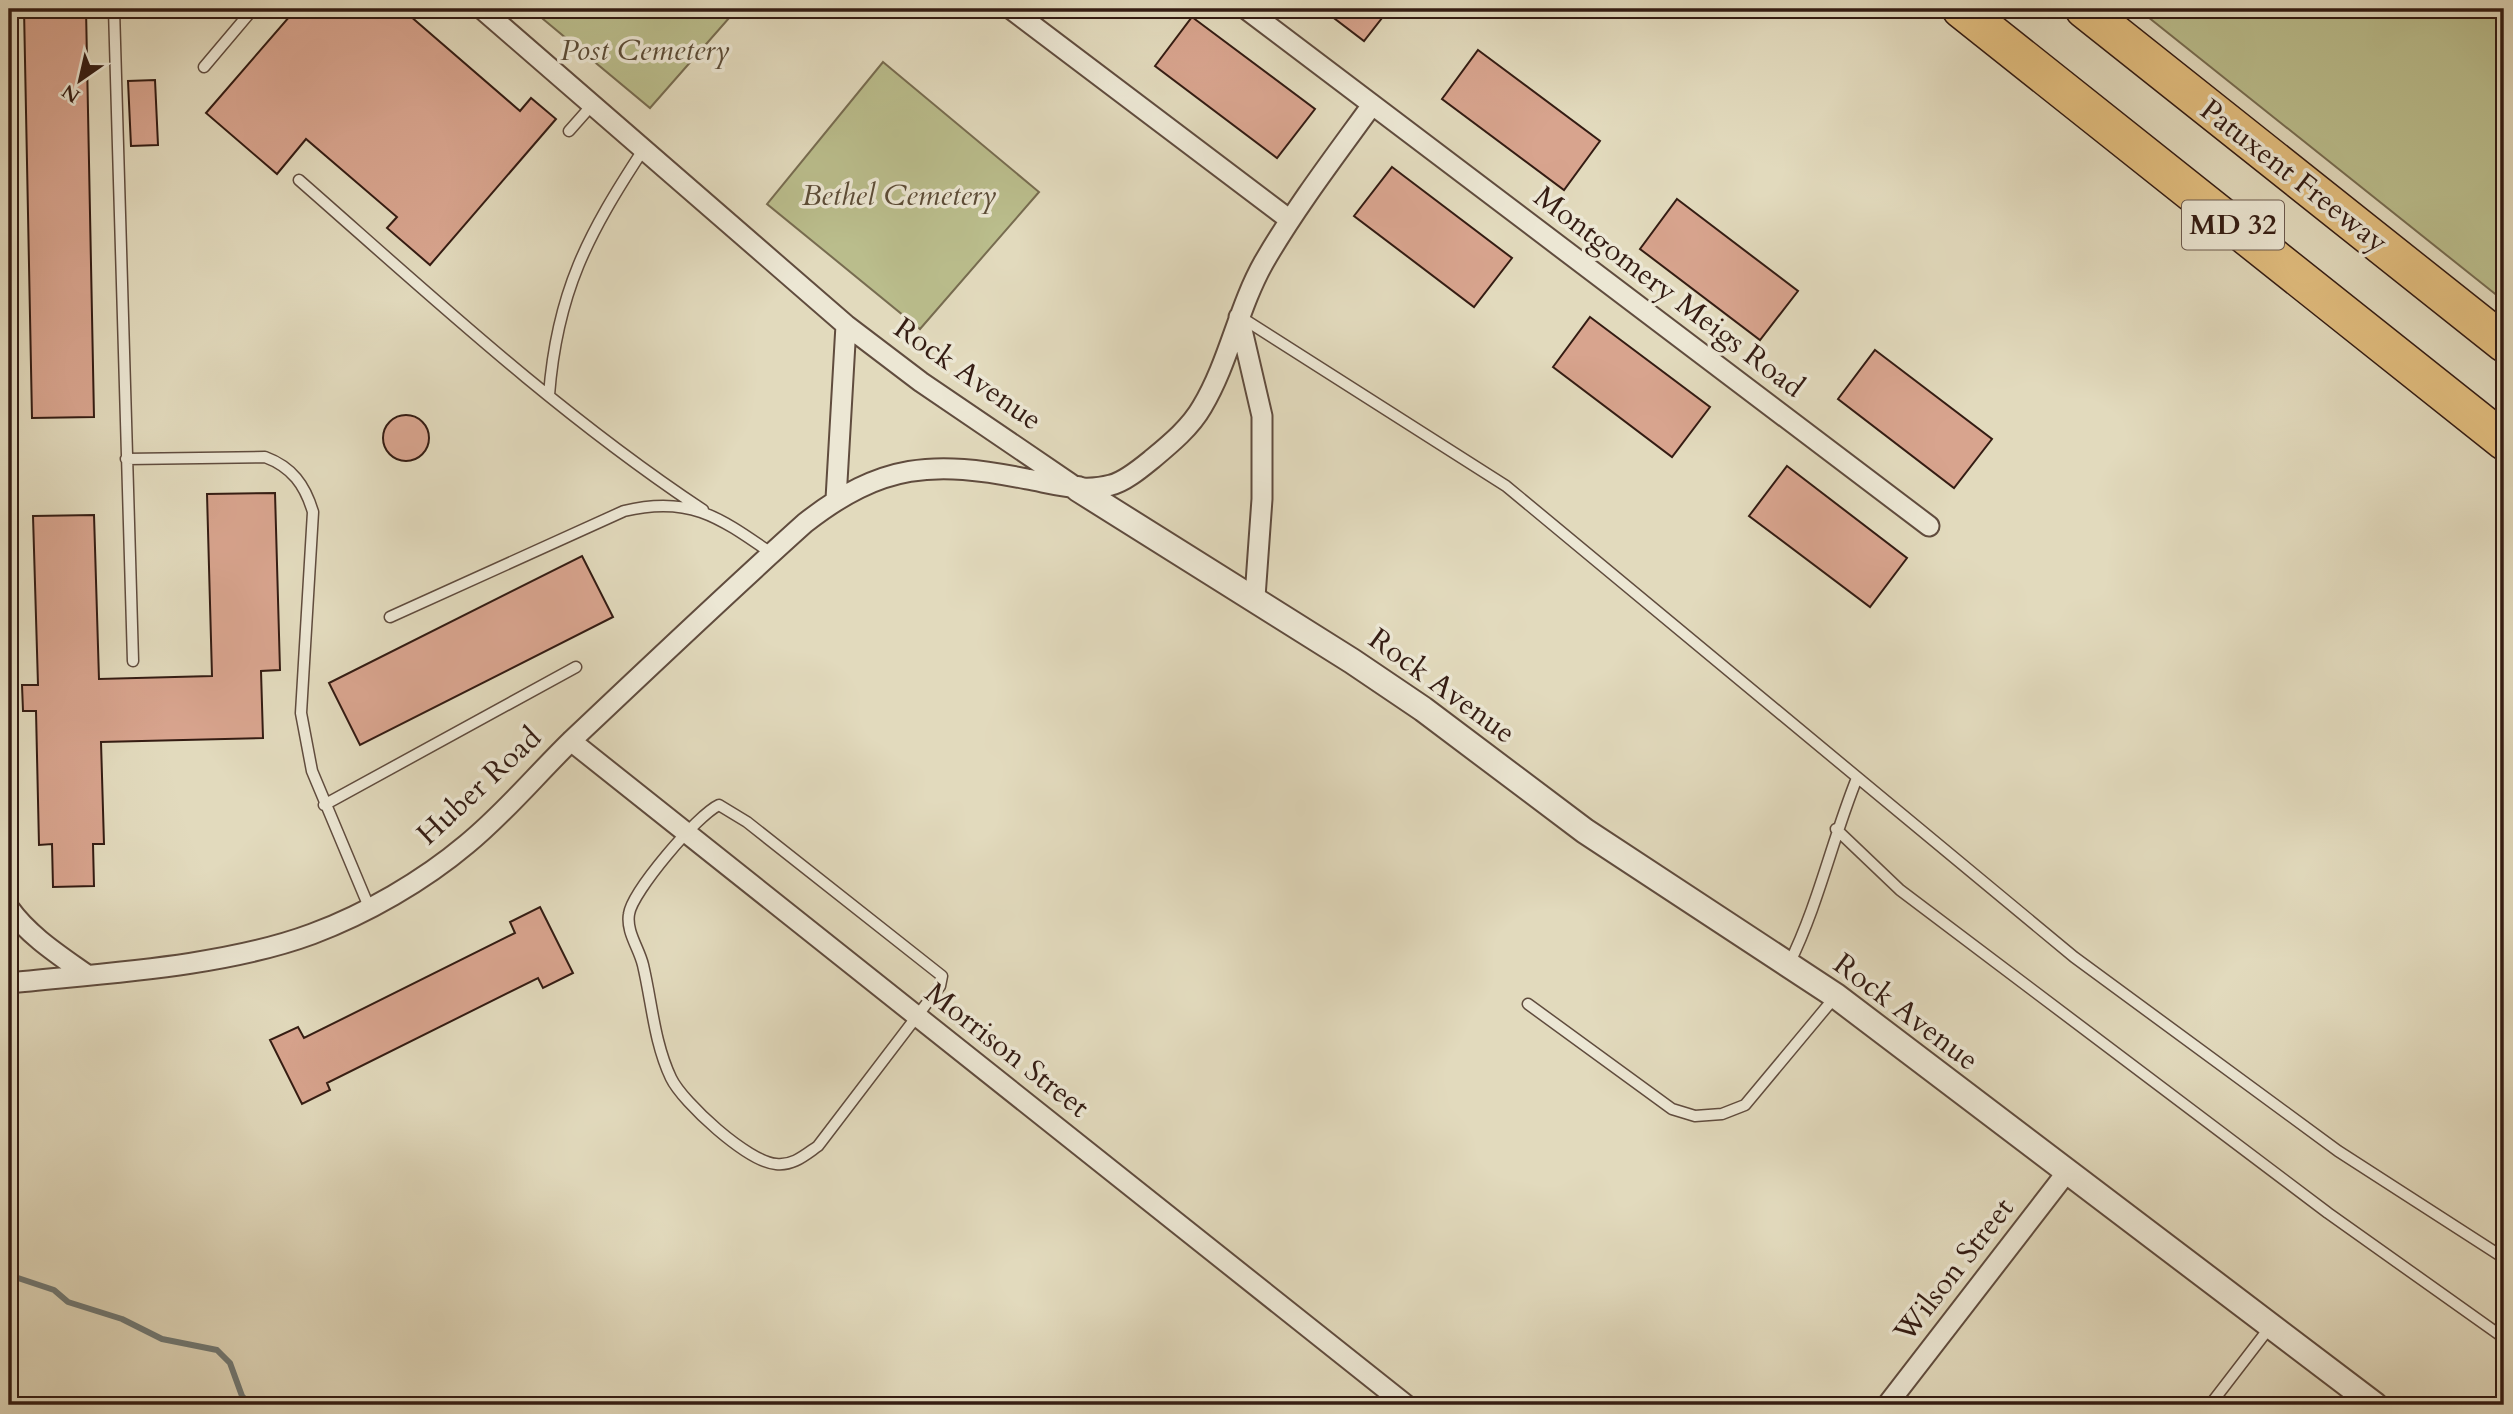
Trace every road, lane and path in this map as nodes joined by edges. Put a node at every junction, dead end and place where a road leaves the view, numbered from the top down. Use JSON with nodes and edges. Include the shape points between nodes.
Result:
{"nodes":[{"id":1,"x":114,"y":9,"type":"edge"},
{"id":2,"x":253,"y":9,"type":"edge"},
{"id":3,"x":482,"y":9,"type":"edge"},
{"id":4,"x":1011,"y":9,"type":"edge"},
{"id":5,"x":1246,"y":9,"type":"edge"},
{"id":6,"x":1961,"y":9,"type":"edge"},
{"id":7,"x":2084,"y":9,"type":"edge"},
{"id":8,"x":204,"y":67,"type":"dead end"},
{"id":9,"x":592,"y":105,"type":"junction"},
{"id":10,"x":1372,"y":105,"type":"junction"},
{"id":11,"x":569,"y":131,"type":"dead end"},
{"id":12,"x":643,"y":150,"type":"junction"},
{"id":13,"x":299,"y":180,"type":"dead end"},
{"id":14,"x":1290,"y":220,"type":"junction"},
{"id":15,"x":1239,"y":316,"type":"junction"},
{"id":16,"x":846,"y":325,"type":"junction"},
{"id":17,"x":2504,"y":343,"type":"edge"},
{"id":18,"x":549,"y":395,"type":"junction"},
{"id":19,"x":2504,"y":441,"type":"edge"},
{"id":20,"x":126,"y":459,"type":"junction"},
{"id":21,"x":1077,"y":489,"type":"junction"},
{"id":22,"x":836,"y":499,"type":"junction"},
{"id":23,"x":703,"y":510,"type":"junction"},
{"id":24,"x":1929,"y":526,"type":"dead end"},
{"id":25,"x":771,"y":553,"type":"junction"},
{"id":26,"x":1255,"y":597,"type":"junction"},
{"id":27,"x":390,"y":617,"type":"dead end"},
{"id":28,"x":133,"y":661,"type":"dead end"},
{"id":29,"x":576,"y":667,"type":"dead end"},
{"id":30,"x":571,"y":741,"type":"junction"},
{"id":31,"x":1857,"y":778,"type":"junction"},
{"id":32,"x":324,"y":805,"type":"junction"},
{"id":33,"x":1836,"y":829,"type":"junction"},
{"id":34,"x":685,"y":832,"type":"junction"},
{"id":35,"x":369,"y":907,"type":"junction"},
{"id":36,"x":9,"y":908,"type":"edge"},
{"id":37,"x":1789,"y":965,"type":"junction"},
{"id":38,"x":87,"y":975,"type":"junction"},
{"id":39,"x":9,"y":983,"type":"edge"},
{"id":40,"x":1836,"y":996,"type":"junction"},
{"id":41,"x":1528,"y":1004,"type":"dead end"},
{"id":42,"x":917,"y":1017,"type":"junction"},
{"id":43,"x":2067,"y":1172,"type":"junction"},
{"id":44,"x":2504,"y":1258,"type":"edge"},
{"id":45,"x":2271,"y":1326,"type":"junction"},
{"id":46,"x":2504,"y":1338,"type":"edge"},
{"id":47,"x":1406,"y":1405,"type":"edge"},
{"id":48,"x":1887,"y":1405,"type":"edge"},
{"id":49,"x":2210,"y":1405,"type":"edge"},
{"id":50,"x":2375,"y":1405,"type":"edge"}],
"edges":[{"from":1,"to":20,"type":"lane"},
{"from":2,"to":8,"type":"lane"},
{"from":3,"to":9,"type":"street","name":"Rock Avenue"},
{"from":4,"to":14,"type":"street"},
{"from":5,"to":10,"type":"street","name":"Montgomery Meigs Road"},
{"from":6,"to":19,"type":"highway","number":"MD 32"},
{"from":7,"to":17,"type":"highway","name":"Patuxent Freeway","number":"MD 32"},
{"from":9,"to":11,"type":"lane"},
{"from":9,"to":12,"type":"street","name":"Rock Avenue"},
{"from":10,"to":14,"type":"street"},
{"from":10,"to":24,"type":"street","name":"Montgomery Meigs Road"},
{"from":12,"to":16,"type":"street","name":"Rock Avenue"},
{"from":12,"to":18,"type":"lane","via":[[590,236],[565,295],[552,351]]},
{"from":13,"to":18,"type":"lane"},
{"from":14,"to":15,"type":"street"},
{"from":15,"to":21,"type":"street","via":[[1221,370],[1201,409],[1171,444],[1112,485]]},
{"from":15,"to":26,"type":"street","via":[[1262,416]]},
{"from":15,"to":31,"type":"lane","via":[[1506,486]]},
{"from":16,"to":21,"type":"street","name":"Rock Avenue"},
{"from":16,"to":22,"type":"street"},
{"from":18,"to":23,"type":"lane"},
{"from":20,"to":28,"type":"lane"},
{"from":20,"to":32,"type":"lane","via":[[265,457],[282,463],[308,494],[313,512],[301,713],[312,772]]},
{"from":21,"to":22,"type":"street","name":"Huber Road","via":[[987,471],[929,467],[870,481]]},
{"from":21,"to":26,"type":"street","name":"Rock Avenue"},
{"from":22,"to":25,"type":"street","name":"Huber Road"},
{"from":23,"to":25,"type":"lane"},
{"from":23,"to":27,"type":"lane","via":[[651,504],[624,511]]},
{"from":25,"to":30,"type":"street","name":"Huber Road"},
{"from":26,"to":37,"type":"street","name":"Rock Avenue","via":[[1423,709],[1585,831]]},
{"from":29,"to":32,"type":"lane"},
{"from":30,"to":34,"type":"street","name":"Morrison Street"},
{"from":30,"to":35,"type":"street","name":"Huber Road","via":[[466,845]]},
{"from":31,"to":33,"type":"lane"},
{"from":31,"to":44,"type":"lane","via":[[2085,965],[2338,1151]]},
{"from":32,"to":35,"type":"lane"},
{"from":33,"to":37,"type":"lane","via":[[1811,918]]},
{"from":33,"to":46,"type":"lane","via":[[1900,890],[2328,1213]]},
{"from":34,"to":42,"type":"street","name":"Morrison Street"},
{"from":34,"to":42,"type":"lane","via":[[710,809],[725,806],[855,905],[942,976]]},
{"from":34,"to":42,"type":"lane","via":[[636,899],[628,925],[671,1080],[704,1120],[773,1164],[793,1163],[818,1146]]},
{"from":35,"to":38,"type":"street","name":"Huber Road","via":[[309,935],[265,947]]},
{"from":36,"to":38,"type":"street","via":[[19,923]]},
{"from":37,"to":40,"type":"street","name":"Rock Avenue"},
{"from":38,"to":39,"type":"street","name":"Huber Road"},
{"from":40,"to":41,"type":"lane","via":[[1745,1105],[1722,1114],[1695,1116],[1672,1109]]},
{"from":40,"to":43,"type":"street","name":"Rock Avenue"},
{"from":42,"to":47,"type":"street","name":"Morrison Street"},
{"from":43,"to":45,"type":"street","name":"Rock Avenue"},
{"from":43,"to":48,"type":"street","name":"Wilson Street"},
{"from":45,"to":49,"type":"lane"},
{"from":45,"to":50,"type":"street","name":"Rock Avenue"}]}
